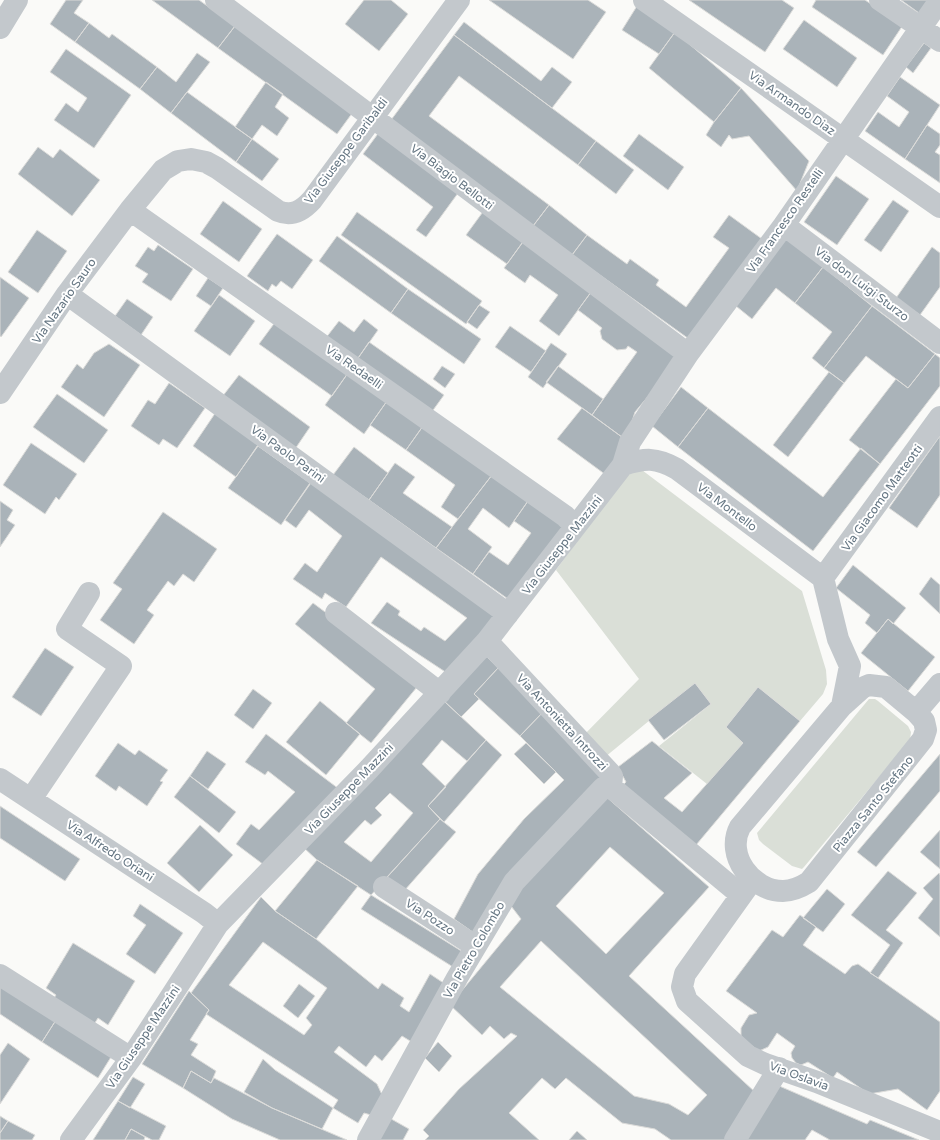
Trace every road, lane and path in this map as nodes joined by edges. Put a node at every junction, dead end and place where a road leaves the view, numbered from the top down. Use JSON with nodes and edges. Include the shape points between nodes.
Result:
{"nodes":[{"id":1,"x":17,"y":0,"type":"edge"},
{"id":2,"x":216,"y":0,"type":"edge"},
{"id":3,"x":459,"y":0,"type":"edge"},
{"id":4,"x":644,"y":0,"type":"edge"},
{"id":5,"x":880,"y":0,"type":"edge"},
{"id":6,"x":940,"y":0,"type":"edge"},
{"id":7,"x":0,"y":28,"type":"edge"},
{"id":8,"x":920,"y":28,"type":"junction"},
{"id":9,"x":940,"y":41,"type":"edge"},
{"id":10,"x":372,"y":117,"type":"junction"},
{"id":11,"x":843,"y":139,"type":"junction"},
{"id":12,"x":940,"y":207,"type":"edge"},
{"id":13,"x":130,"y":210,"type":"junction"},
{"id":14,"x":784,"y":226,"type":"junction"},
{"id":15,"x":67,"y":294,"type":"junction"},
{"id":16,"x":940,"y":343,"type":"edge"},
{"id":17,"x":688,"y":354,"type":"junction"},
{"id":18,"x":0,"y":393,"type":"edge"},
{"id":19,"x":940,"y":417,"type":"edge"},
{"id":20,"x":630,"y":442,"type":"joint"},
{"id":21,"x":623,"y":465,"type":"junction"},
{"id":22,"x":575,"y":526,"type":"junction"},
{"id":23,"x":823,"y":578,"type":"junction"},
{"id":24,"x":89,"y":593,"type":"dead end"},
{"id":25,"x":336,"y":613,"type":"dead end"},
{"id":26,"x":508,"y":614,"type":"junction"},
{"id":27,"x":487,"y":641,"type":"junction"},
{"id":28,"x":850,"y":666,"type":"junction"},
{"id":29,"x":940,"y":684,"type":"edge"},
{"id":30,"x":875,"y":685,"type":"junction"},
{"id":31,"x":440,"y":693,"type":"junction"},
{"id":32,"x":842,"y":706,"type":"junction"},
{"id":33,"x":927,"y":720,"type":"edge"},
{"id":34,"x":0,"y":779,"type":"edge"},
{"id":35,"x":611,"y":787,"type":"junction"},
{"id":36,"x":31,"y":799,"type":"junction"},
{"id":37,"x":384,"y":887,"type":"dead end"},
{"id":38,"x":747,"y":887,"type":"junction"},
{"id":39,"x":218,"y":924,"type":"junction"},
{"id":40,"x":475,"y":946,"type":"junction"},
{"id":41,"x":0,"y":975,"type":"edge"},
{"id":42,"x":131,"y":1058,"type":"junction"},
{"id":43,"x":779,"y":1068,"type":"junction"},
{"id":44,"x":940,"y":1132,"type":"edge"},
{"id":45,"x":71,"y":1140,"type":"edge"},
{"id":46,"x":368,"y":1140,"type":"edge"},
{"id":47,"x":735,"y":1140,"type":"edge"}],
"edges":[{"from":1,"to":7,"type":"street"},
{"from":2,"to":10,"type":"street","name":"Via Biagio Bellotti"},
{"from":3,"to":10,"type":"street","name":"Via Giuseppe Garibaldi"},
{"from":4,"to":11,"type":"street","name":"Via Armando Diaz"},
{"from":5,"to":8,"type":"street"},
{"from":6,"to":8,"type":"street","name":"Via Francesco Restelli"},
{"from":8,"to":9,"type":"street"},
{"from":8,"to":11,"type":"street","name":"Via Francesco Restelli"},
{"from":10,"to":13,"type":"street","name":"Via Giuseppe Garibaldi","via":[[312,200],[306,207],[293,214],[286,215],[278,211],[217,168],[199,159],[178,161],[163,170]]},
{"from":10,"to":17,"type":"street","name":"Via Biagio Bellotti"},
{"from":11,"to":12,"type":"street","name":"Via Armando Diaz"},
{"from":11,"to":14,"type":"street","name":"Via Francesco Restelli"},
{"from":13,"to":15,"type":"street","name":"Via Nazario Sauro"},
{"from":13,"to":22,"type":"street","name":"Via Redaelli","via":[[565,516]]},
{"from":14,"to":16,"type":"street","name":"Via don Luigi Sturzo"},
{"from":14,"to":17,"type":"street","name":"Via Francesco Restelli"},
{"from":15,"to":18,"type":"street","name":"Via Nazario Sauro"},
{"from":15,"to":26,"type":"street","name":"Via Paolo Parini"},
{"from":17,"to":20,"type":"street","name":"Via Francesco Restelli"},
{"from":19,"to":23,"type":"street","name":"Via Giacomo Matteotti"},
{"from":20,"to":21,"type":"street","name":"Via Giuseppe Mazzini"},
{"from":21,"to":22,"type":"street","name":"Via Giuseppe Mazzini"},
{"from":21,"to":23,"type":"street","name":"Via Montello","via":[[648,459],[667,463]]},
{"from":22,"to":26,"type":"street","name":"Via Giuseppe Mazzini"},
{"from":23,"to":28,"type":"street","via":[[838,639]]},
{"from":24,"to":36,"type":"street","via":[[67,629],[120,666]]},
{"from":25,"to":31,"type":"street"},
{"from":26,"to":27,"type":"street","name":"Via Giuseppe Mazzini"},
{"from":27,"to":31,"type":"street","name":"Via Giuseppe Mazzini"},
{"from":27,"to":35,"type":"street","name":"Via Antonietta Introzzi","via":[[610,773]]},
{"from":28,"to":30,"type":"street"},
{"from":28,"to":32,"type":"street","name":"Piazza Santo Stefano"},
{"from":29,"to":33,"type":"street"},
{"from":30,"to":32,"type":"street","name":"Piazza Santo Stefano","via":[[862,688]]},
{"from":30,"to":33,"type":"street","via":[[886,687]]},
{"from":31,"to":39,"type":"street","name":"Via Giuseppe Mazzini"},
{"from":32,"to":38,"type":"street","name":"Piazza Santo Stefano","via":[[744,820],[738,831],[736,852],[744,869]]},
{"from":33,"to":38,"type":"street","name":"Piazza Santo Stefano","via":[[926,730],[918,747],[809,882],[782,891]]},
{"from":34,"to":36,"type":"street","name":"Via Alfredo Oriani"},
{"from":35,"to":38,"type":"street","name":"Via Antonietta Introzzi"},
{"from":35,"to":40,"type":"street","name":"Via Pietro Colombo","via":[[603,788],[514,882]]},
{"from":36,"to":39,"type":"street","name":"Via Alfredo Oriani"},
{"from":37,"to":40,"type":"street","name":"Via Pozzo"},
{"from":38,"to":43,"type":"street","name":"Via Oslavia","via":[[688,969],[682,987],[687,1001],[734,1044],[757,1061]]},
{"from":39,"to":42,"type":"street","name":"Via Giuseppe Mazzini"},
{"from":40,"to":46,"type":"street","name":"Via Pietro Colombo"},
{"from":41,"to":42,"type":"street"},
{"from":42,"to":45,"type":"street","name":"Via Giuseppe Mazzini"},
{"from":43,"to":44,"type":"street","name":"Via Oslavia"},
{"from":43,"to":47,"type":"street"}]}
